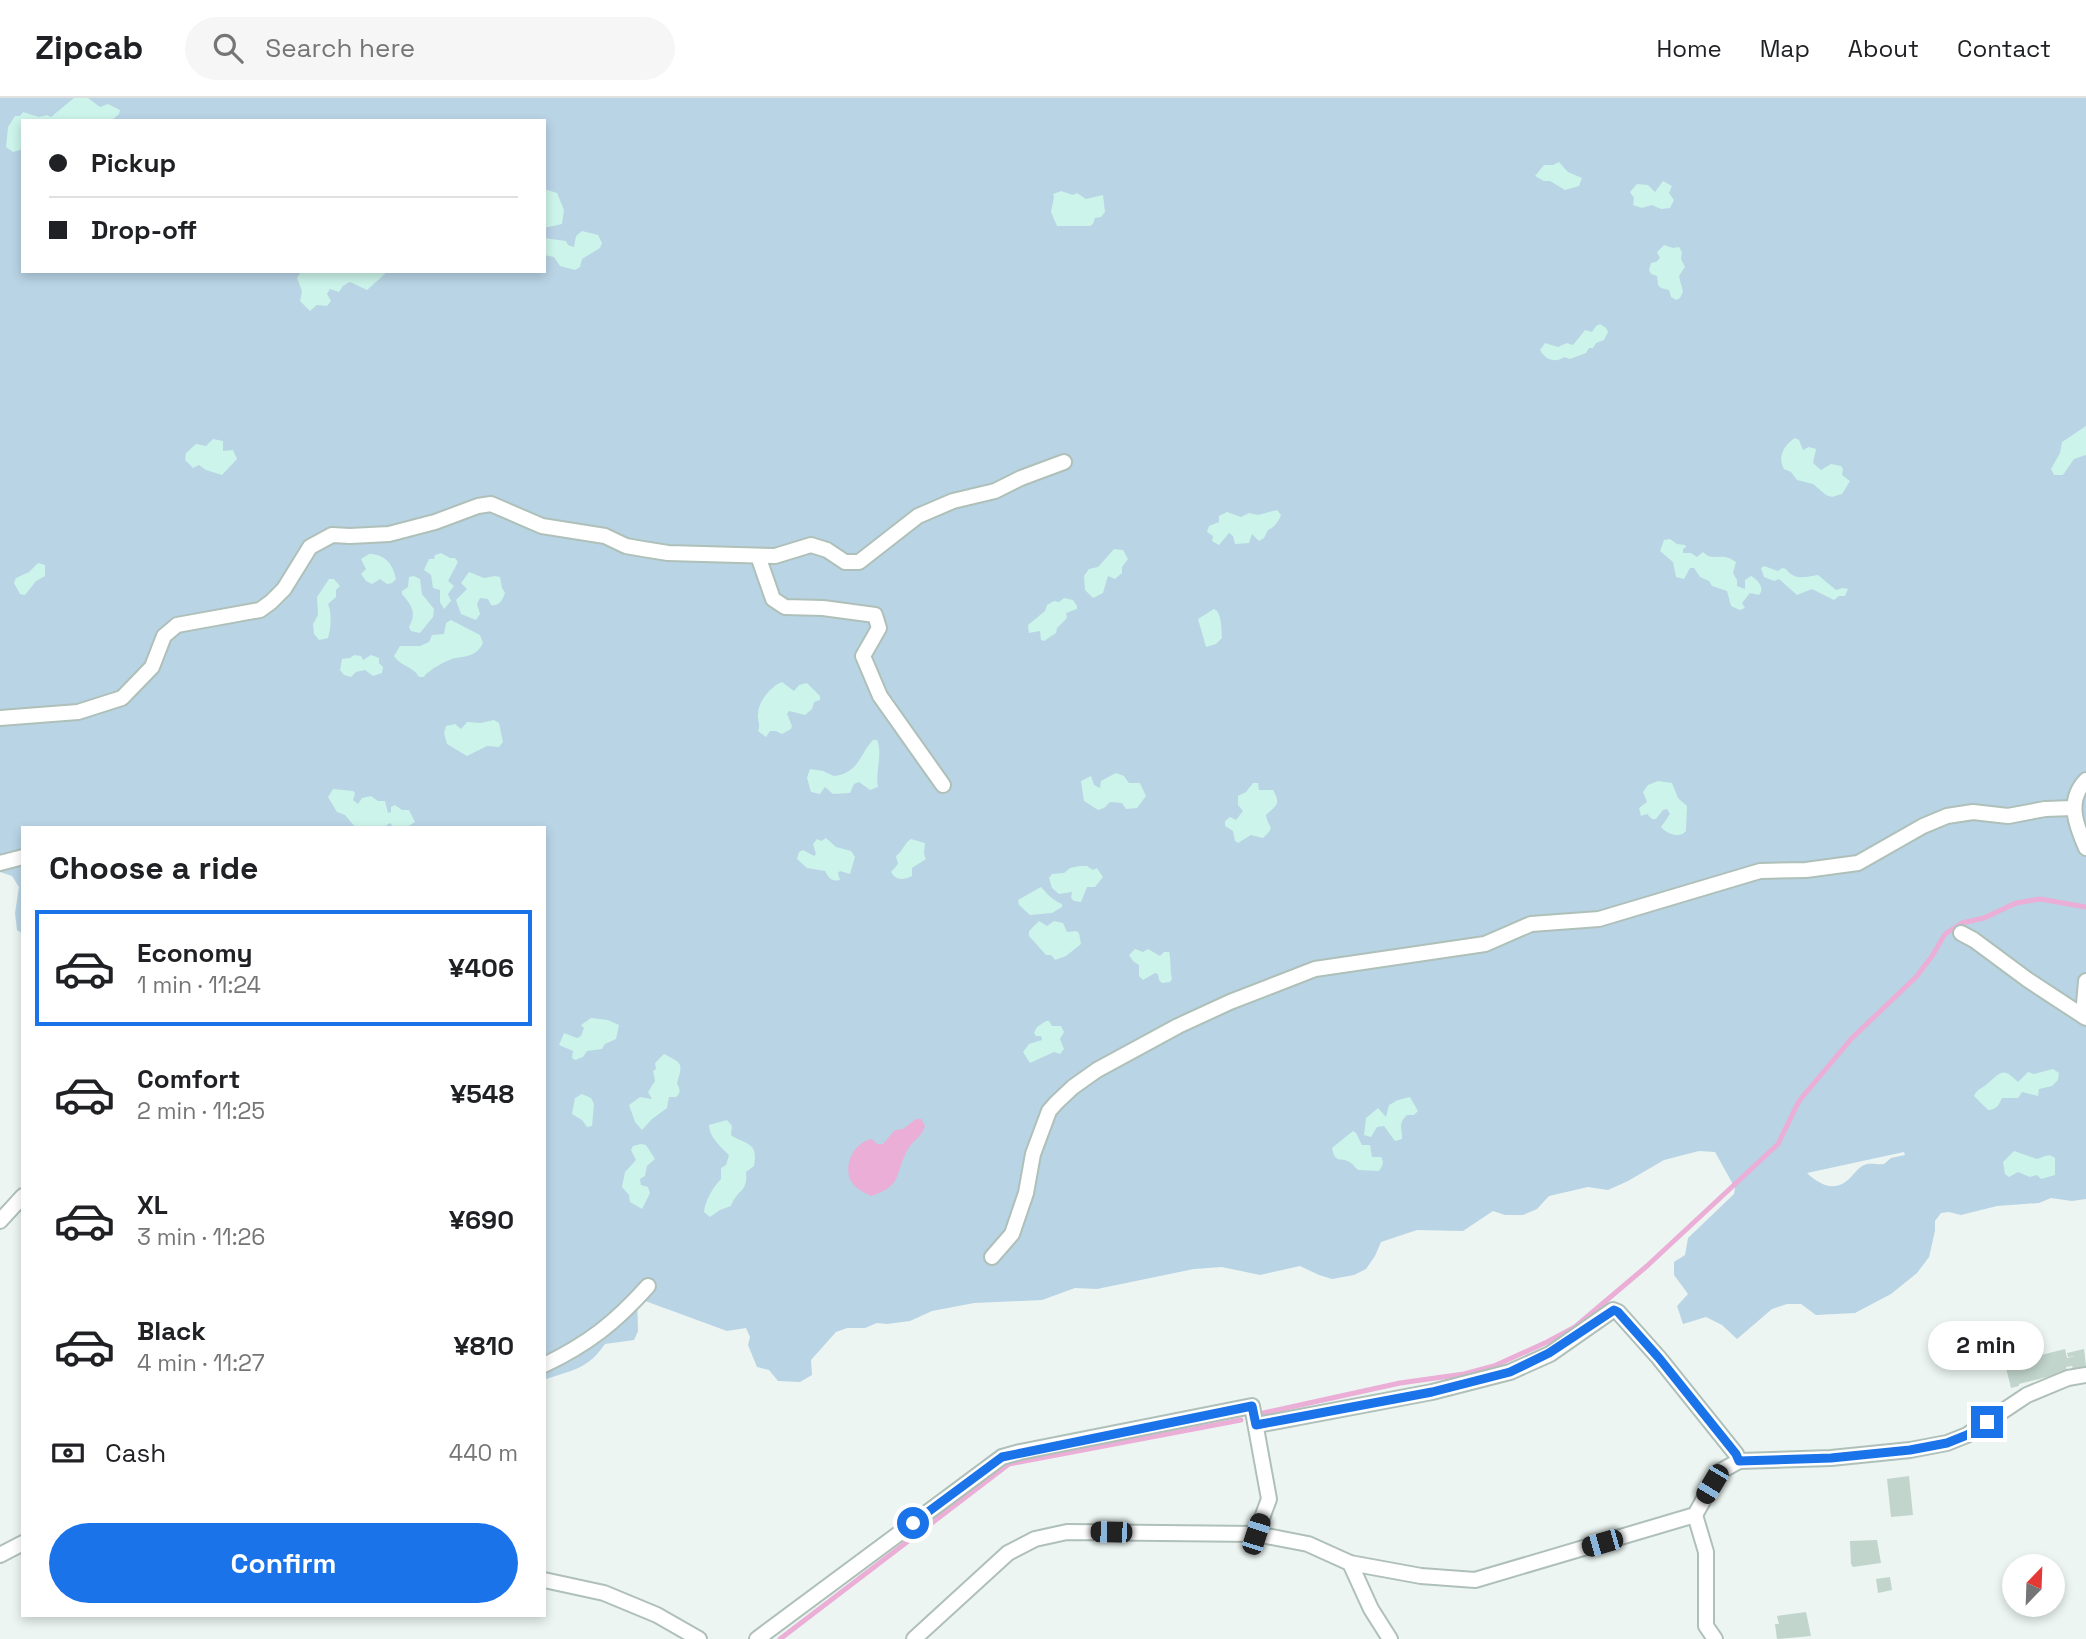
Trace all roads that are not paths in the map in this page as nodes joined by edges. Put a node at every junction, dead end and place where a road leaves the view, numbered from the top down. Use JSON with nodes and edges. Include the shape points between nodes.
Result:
{"nodes":[{"id":1,"x":1064,"y":462,"type":"dead end"},
{"id":2,"x":758,"y":556,"type":"junction"},
{"id":3,"x":0,"y":718,"type":"edge"},
{"id":4,"x":2086,"y":780,"type":"edge"},
{"id":5,"x":943,"y":785,"type":"dead end"},
{"id":6,"x":2073,"y":808,"type":"junction"},
{"id":7,"x":2086,"y":848,"type":"edge"},
{"id":8,"x":21,"y":858,"type":"edge"},
{"id":9,"x":0,"y":863,"type":"edge"},
{"id":10,"x":1961,"y":933,"type":"dead end"},
{"id":11,"x":2086,"y":981,"type":"edge"},
{"id":12,"x":2085,"y":1017,"type":"edge"},
{"id":13,"x":21,"y":1198,"type":"edge"},
{"id":14,"x":0,"y":1221,"type":"edge"},
{"id":15,"x":992,"y":1257,"type":"dead end"},
{"id":16,"x":648,"y":1286,"type":"dead end"},
{"id":17,"x":546,"y":1364,"type":"edge"},
{"id":18,"x":2086,"y":1375,"type":"edge"},
{"id":19,"x":1256,"y":1425,"type":"junction"},
{"id":20,"x":1739,"y":1461,"type":"junction"},
{"id":21,"x":1695,"y":1515,"type":"junction"},
{"id":22,"x":1256,"y":1534,"type":"junction"},
{"id":23,"x":21,"y":1544,"type":"edge"},
{"id":24,"x":0,"y":1555,"type":"edge"},
{"id":25,"x":1350,"y":1563,"type":"junction"},
{"id":26,"x":546,"y":1580,"type":"edge"},
{"id":27,"x":699,"y":1639,"type":"edge"},
{"id":28,"x":757,"y":1639,"type":"edge"},
{"id":29,"x":914,"y":1639,"type":"edge"},
{"id":30,"x":1390,"y":1639,"type":"edge"},
{"id":31,"x":1715,"y":1639,"type":"edge"}],
"edges":[{"from":1,"to":2,"type":"street","via":[[918,516],[859,562],[845,562],[811,545]]},
{"from":2,"to":3,"type":"street","via":[[668,553],[626,546],[606,536],[542,526],[491,504],[406,530],[332,535],[310,547],[284,589],[260,610],[177,625],[164,636],[152,667],[122,698],[78,712]]},
{"from":2,"to":5,"type":"street","via":[[773,599],[785,607],[875,615],[879,628],[863,656],[867,670]]},
{"from":4,"to":6,"type":"street"},
{"from":6,"to":7,"type":"street"},
{"from":6,"to":15,"type":"street","via":[[2008,816],[1973,812],[1947,816],[1858,863],[1760,871],[1599,919],[1531,924],[1485,944],[1315,969],[1243,997],[1097,1070],[1056,1102],[1033,1154],[1012,1234]]},
{"from":8,"to":9,"type":"street"},
{"from":10,"to":12,"type":"street"},
{"from":11,"to":12,"type":"street"},
{"from":13,"to":14,"type":"street"},
{"from":16,"to":17,"type":"street","via":[[598,1335]]},
{"from":18,"to":20,"type":"street","via":[[2027,1395],[1947,1443],[1831,1458]]},
{"from":19,"to":20,"type":"street","via":[[1432,1392],[1510,1372],[1549,1353],[1614,1310],[1659,1358]]},
{"from":19,"to":22,"type":"street","via":[[1269,1499]]},
{"from":19,"to":28,"type":"street","via":[[1252,1406],[1002,1457]]},
{"from":20,"to":21,"type":"street","via":[[1719,1472]]},
{"from":21,"to":25,"type":"street","via":[[1475,1580]]},
{"from":21,"to":31,"type":"street","via":[[1706,1552],[1706,1626]]},
{"from":22,"to":25,"type":"street","via":[[1308,1544]]},
{"from":22,"to":29,"type":"street","via":[[1067,1532],[1035,1539],[1009,1553]]},
{"from":23,"to":24,"type":"street"},
{"from":25,"to":30,"type":"street"},
{"from":26,"to":27,"type":"street","via":[[604,1593]]}]}
